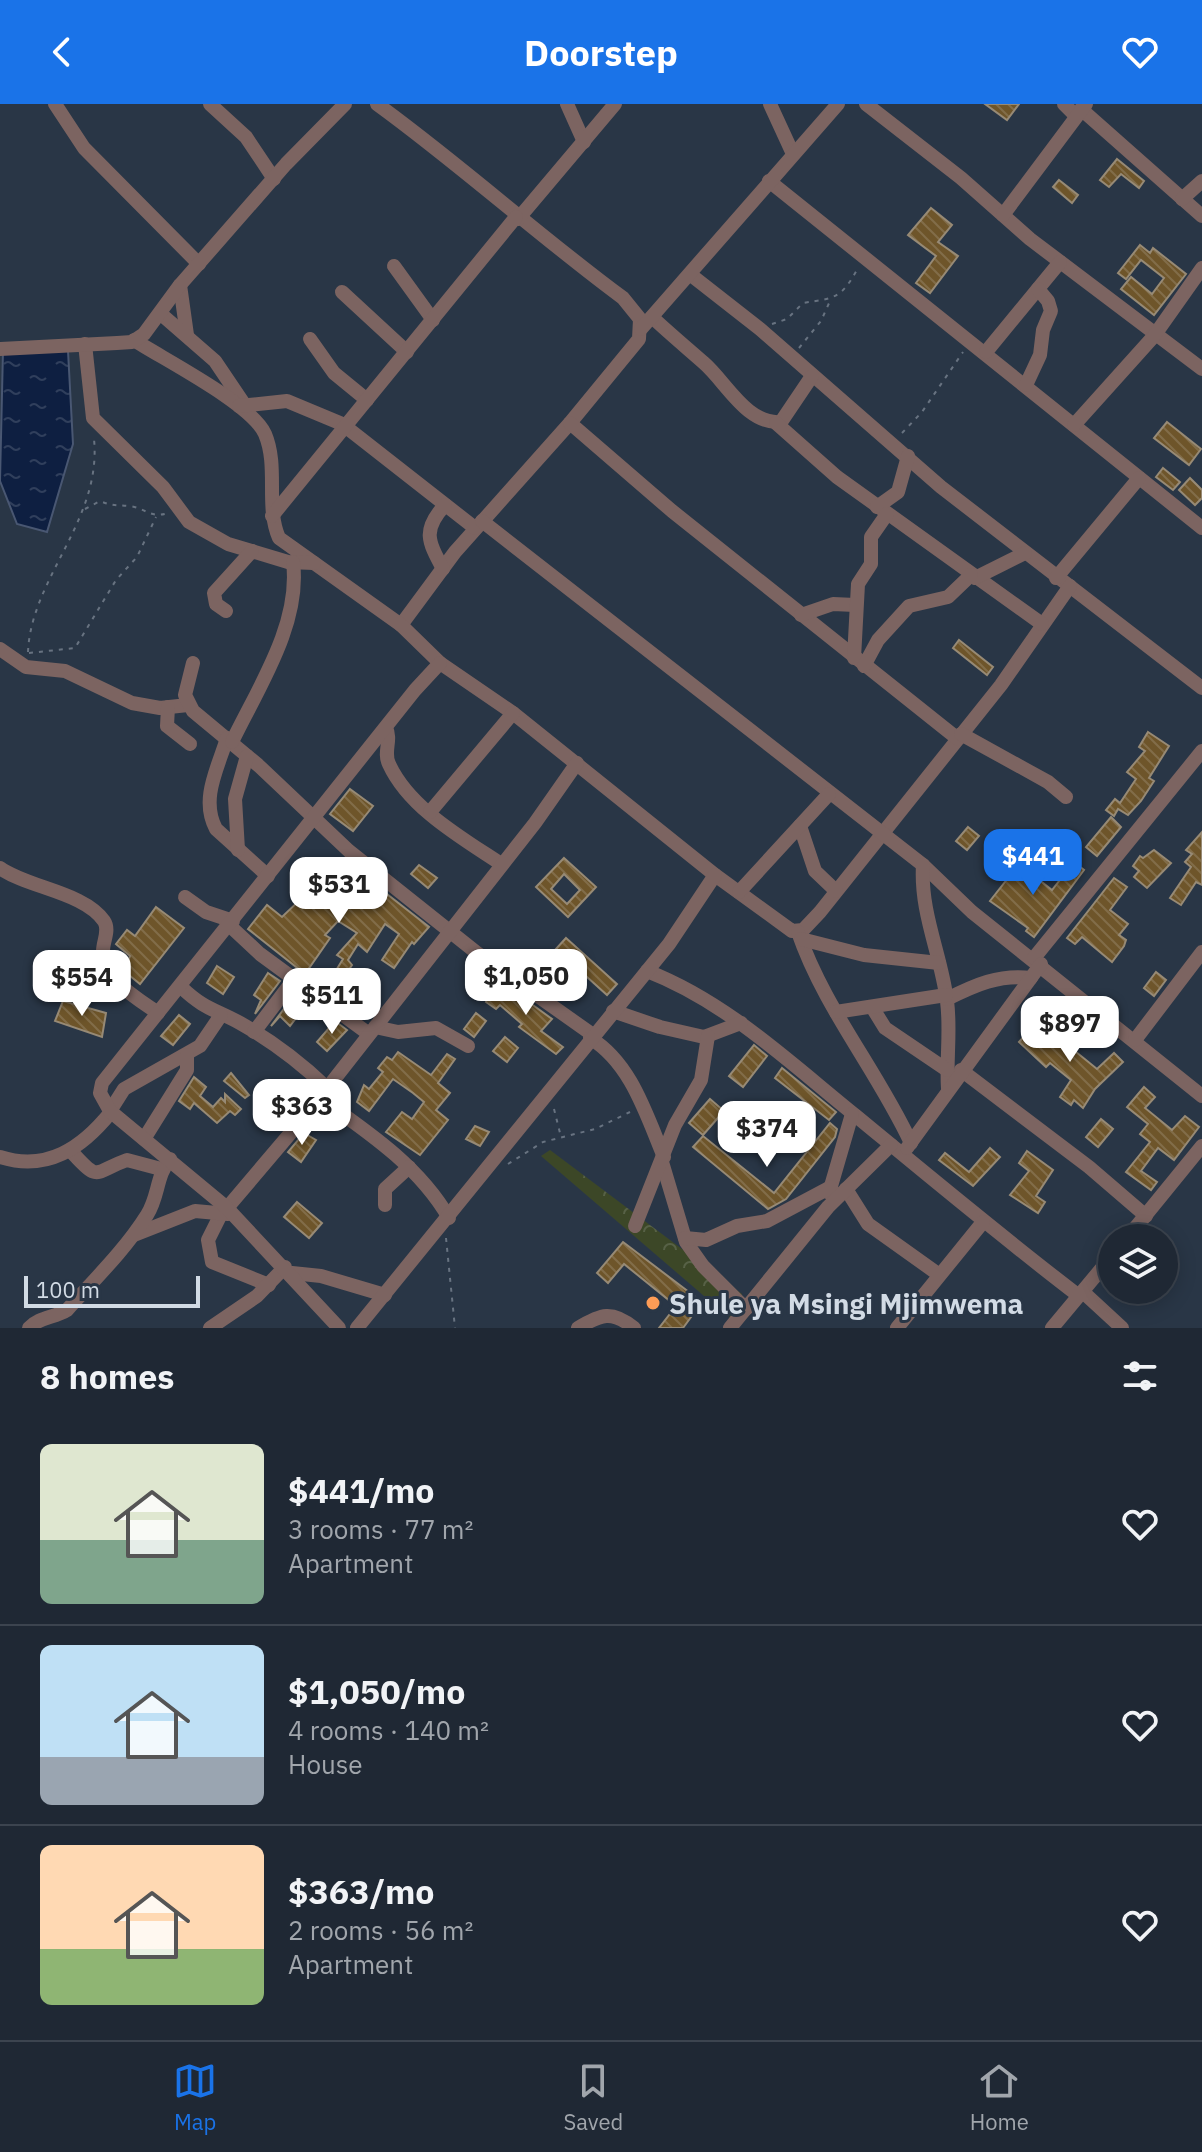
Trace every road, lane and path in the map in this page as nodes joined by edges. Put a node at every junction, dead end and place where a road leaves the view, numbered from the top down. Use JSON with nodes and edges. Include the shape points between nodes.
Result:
{"nodes":[{"id":1,"x":210,"y":104,"type":"edge"},
{"id":2,"x":345,"y":104,"type":"edge"},
{"id":3,"x":377,"y":104,"type":"edge"},
{"id":4,"x":567,"y":104,"type":"edge"},
{"id":5,"x":615,"y":104,"type":"edge"},
{"id":6,"x":770,"y":104,"type":"edge"},
{"id":7,"x":838,"y":104,"type":"edge"},
{"id":8,"x":866,"y":104,"type":"edge"},
{"id":9,"x":1064,"y":104,"type":"edge"},
{"id":10,"x":60,"y":107,"type":"edge"},
{"id":11,"x":398,"y":110,"type":"edge"},
{"id":12,"x":1081,"y":110,"type":"edge"},
{"id":13,"x":584,"y":142,"type":"junction"},
{"id":14,"x":793,"y":154,"type":"junction"},
{"id":15,"x":274,"y":179,"type":"junction"},
{"id":16,"x":769,"y":181,"type":"junction"},
{"id":17,"x":1202,"y":181,"type":"edge"},
{"id":18,"x":1182,"y":199,"type":"junction"},
{"id":19,"x":1003,"y":215,"type":"junction"},
{"id":20,"x":1202,"y":216,"type":"edge"},
{"id":21,"x":517,"y":218,"type":"junction"},
{"id":22,"x":864,"y":258,"type":"junction"},
{"id":23,"x":1060,"y":262,"type":"junction"},
{"id":24,"x":199,"y":264,"type":"junction"},
{"id":25,"x":394,"y":266,"type":"dead end"},
{"id":26,"x":1202,"y":268,"type":"edge"},
{"id":27,"x":691,"y":275,"type":"junction"},
{"id":28,"x":180,"y":285,"type":"junction"},
{"id":29,"x":1038,"y":289,"type":"junction"},
{"id":30,"x":342,"y":292,"type":"dead end"},
{"id":31,"x":830,"y":301,"type":"junction"},
{"id":32,"x":161,"y":314,"type":"junction"},
{"id":33,"x":652,"y":317,"type":"junction"},
{"id":34,"x":433,"y":320,"type":"junction"},
{"id":35,"x":641,"y":329,"type":"junction"},
{"id":36,"x":760,"y":329,"type":"junction"},
{"id":37,"x":187,"y":335,"type":"junction"},
{"id":38,"x":1154,"y":336,"type":"junction"},
{"id":39,"x":310,"y":339,"type":"dead end"},
{"id":40,"x":134,"y":340,"type":"junction"},
{"id":41,"x":972,"y":340,"type":"junction"},
{"id":42,"x":85,"y":344,"type":"junction"},
{"id":43,"x":0,"y":349,"type":"edge"},
{"id":44,"x":407,"y":352,"type":"junction"},
{"id":45,"x":986,"y":352,"type":"junction"},
{"id":46,"x":791,"y":358,"type":"junction"},
{"id":47,"x":1202,"y":369,"type":"edge"},
{"id":48,"x":812,"y":376,"type":"junction"},
{"id":49,"x":1026,"y":385,"type":"junction"},
{"id":50,"x":367,"y":400,"type":"junction"},
{"id":51,"x":242,"y":405,"type":"junction"},
{"id":52,"x":93,"y":418,"type":"junction"},
{"id":53,"x":570,"y":423,"type":"junction"},
{"id":54,"x":776,"y":423,"type":"junction"},
{"id":55,"x":1074,"y":425,"type":"junction"},
{"id":56,"x":346,"y":427,"type":"junction"},
{"id":57,"x":893,"y":443,"type":"junction"},
{"id":58,"x":908,"y":456,"type":"junction"},
{"id":59,"x":1139,"y":478,"type":"junction"},
{"id":60,"x":445,"y":505,"type":"junction"},
{"id":61,"x":181,"y":508,"type":"junction"},
{"id":62,"x":84,"y":510,"type":"junction"},
{"id":63,"x":882,"y":510,"type":"junction"},
{"id":64,"x":156,"y":517,"type":"junction"},
{"id":65,"x":274,"y":523,"type":"junction"},
{"id":66,"x":478,"y":524,"type":"junction"},
{"id":67,"x":1202,"y":528,"type":"edge"},
{"id":68,"x":256,"y":552,"type":"junction"},
{"id":69,"x":1025,"y":553,"type":"junction"},
{"id":70,"x":293,"y":562,"type":"junction"},
{"id":71,"x":314,"y":563,"type":"junction"},
{"id":72,"x":443,"y":569,"type":"junction"},
{"id":73,"x":973,"y":577,"type":"junction"},
{"id":74,"x":1056,"y":578,"type":"junction"},
{"id":75,"x":1070,"y":586,"type":"junction"},
{"id":76,"x":855,"y":605,"type":"junction"},
{"id":77,"x":226,"y":611,"type":"dead end"},
{"id":78,"x":801,"y":615,"type":"junction"},
{"id":79,"x":1042,"y":624,"type":"junction"},
{"id":80,"x":401,"y":625,"type":"junction"},
{"id":81,"x":5,"y":652,"type":"edge"},
{"id":82,"x":28,"y":653,"type":"junction"},
{"id":83,"x":859,"y":662,"type":"junction"},
{"id":84,"x":193,"y":663,"type":"dead end"},
{"id":85,"x":440,"y":663,"type":"junction"},
{"id":86,"x":1202,"y":688,"type":"edge"},
{"id":87,"x":188,"y":705,"type":"junction"},
{"id":88,"x":168,"y":707,"type":"junction"},
{"id":89,"x":513,"y":713,"type":"junction"},
{"id":90,"x":386,"y":728,"type":"junction"},
{"id":91,"x":960,"y":736,"type":"junction"},
{"id":92,"x":230,"y":740,"type":"junction"},
{"id":93,"x":190,"y":744,"type":"dead end"},
{"id":94,"x":1202,"y":751,"type":"edge"},
{"id":95,"x":247,"y":756,"type":"junction"},
{"id":96,"x":577,"y":763,"type":"junction"},
{"id":97,"x":829,"y":794,"type":"junction"},
{"id":98,"x":1066,"y":797,"type":"dead end"},
{"id":99,"x":430,"y":812,"type":"junction"},
{"id":100,"x":315,"y":817,"type":"junction"},
{"id":101,"x":800,"y":826,"type":"junction"},
{"id":102,"x":879,"y":834,"type":"junction"},
{"id":103,"x":238,"y":850,"type":"junction"},
{"id":104,"x":501,"y":864,"type":"junction"},
{"id":105,"x":923,"y":865,"type":"junction"},
{"id":106,"x":0,"y":868,"type":"edge"},
{"id":107,"x":715,"y":875,"type":"junction"},
{"id":108,"x":268,"y":876,"type":"junction"},
{"id":109,"x":836,"y":891,"type":"junction"},
{"id":110,"x":739,"y":892,"type":"junction"},
{"id":111,"x":185,"y":897,"type":"dead end"},
{"id":112,"x":231,"y":924,"type":"junction"},
{"id":113,"x":451,"y":929,"type":"junction"},
{"id":114,"x":800,"y":936,"type":"junction"},
{"id":115,"x":1202,"y":952,"type":"edge"},
{"id":116,"x":1038,"y":961,"type":"junction"},
{"id":117,"x":939,"y":963,"type":"junction"},
{"id":118,"x":647,"y":971,"type":"junction"},
{"id":119,"x":295,"y":978,"type":"junction"},
{"id":120,"x":1031,"y":978,"type":"junction"},
{"id":121,"x":181,"y":987,"type":"junction"},
{"id":122,"x":947,"y":997,"type":"junction"},
{"id":123,"x":872,"y":1007,"type":"junction"},
{"id":124,"x":613,"y":1011,"type":"junction"},
{"id":125,"x":836,"y":1012,"type":"junction"},
{"id":126,"x":158,"y":1013,"type":"junction"},
{"id":127,"x":221,"y":1015,"type":"junction"},
{"id":128,"x":741,"y":1023,"type":"junction"},
{"id":129,"x":372,"y":1030,"type":"junction"},
{"id":130,"x":254,"y":1032,"type":"junction"},
{"id":131,"x":591,"y":1036,"type":"junction"},
{"id":132,"x":708,"y":1036,"type":"junction"},
{"id":133,"x":1135,"y":1040,"type":"junction"},
{"id":134,"x":468,"y":1046,"type":"dead end"},
{"id":135,"x":187,"y":1055,"type":"junction"},
{"id":136,"x":954,"y":1070,"type":"junction"},
{"id":137,"x":550,"y":1088,"type":"junction"},
{"id":138,"x":324,"y":1093,"type":"junction"},
{"id":139,"x":1202,"y":1096,"type":"edge"},
{"id":140,"x":641,"y":1105,"type":"junction"},
{"id":141,"x":110,"y":1112,"type":"junction"},
{"id":142,"x":852,"y":1114,"type":"junction"},
{"id":143,"x":144,"y":1139,"type":"junction"},
{"id":144,"x":561,"y":1139,"type":"junction"},
{"id":145,"x":1202,"y":1146,"type":"edge"},
{"id":146,"x":902,"y":1147,"type":"junction"},
{"id":147,"x":70,"y":1150,"type":"junction"},
{"id":148,"x":0,"y":1157,"type":"edge"},
{"id":149,"x":663,"y":1159,"type":"junction"},
{"id":150,"x":166,"y":1164,"type":"junction"},
{"id":151,"x":409,"y":1167,"type":"junction"},
{"id":152,"x":485,"y":1172,"type":"junction"},
{"id":153,"x":838,"y":1188,"type":"junction"},
{"id":154,"x":385,"y":1205,"type":"dead end"},
{"id":155,"x":226,"y":1212,"type":"junction"},
{"id":156,"x":1146,"y":1216,"type":"junction"},
{"id":157,"x":446,"y":1221,"type":"junction"},
{"id":158,"x":983,"y":1222,"type":"junction"},
{"id":159,"x":1139,"y":1224,"type":"edge"},
{"id":160,"x":635,"y":1226,"type":"dead end"},
{"id":161,"x":133,"y":1235,"type":"junction"},
{"id":162,"x":685,"y":1238,"type":"junction"},
{"id":163,"x":288,"y":1270,"type":"junction"},
{"id":164,"x":1098,"y":1273,"type":"edge"},
{"id":165,"x":938,"y":1274,"type":"junction"},
{"id":166,"x":269,"y":1285,"type":"junction"},
{"id":167,"x":1081,"y":1294,"type":"junction"},
{"id":168,"x":385,"y":1295,"type":"junction"},
{"id":169,"x":746,"y":1309,"type":"junction"},
{"id":170,"x":29,"y":1328,"type":"edge"},
{"id":171,"x":210,"y":1328,"type":"edge"},
{"id":172,"x":339,"y":1328,"type":"edge"},
{"id":173,"x":357,"y":1328,"type":"edge"},
{"id":174,"x":455,"y":1328,"type":"edge"},
{"id":175,"x":578,"y":1328,"type":"edge"},
{"id":176,"x":634,"y":1328,"type":"edge"},
{"id":177,"x":730,"y":1328,"type":"edge"},
{"id":178,"x":897,"y":1328,"type":"edge"},
{"id":179,"x":1052,"y":1328,"type":"edge"},
{"id":180,"x":1122,"y":1328,"type":"edge"}],
"edges":[{"from":1,"to":15,"type":"street","via":[[246,137]]},
{"from":2,"to":15,"type":"street"},
{"from":3,"to":11,"type":"street"},
{"from":4,"to":13,"type":"street"},
{"from":5,"to":13,"type":"street"},
{"from":6,"to":14,"type":"street"},
{"from":7,"to":14,"type":"street"},
{"from":8,"to":19,"type":"street"},
{"from":9,"to":12,"type":"street"},
{"from":10,"to":24,"type":"street","via":[[84,148]]},
{"from":11,"to":21,"type":"street"},
{"from":12,"to":18,"type":"street"},
{"from":12,"to":19,"type":"street"},
{"from":13,"to":21,"type":"street"},
{"from":14,"to":16,"type":"street"},
{"from":15,"to":24,"type":"street"},
{"from":16,"to":22,"type":"street"},
{"from":16,"to":27,"type":"street"},
{"from":17,"to":18,"type":"street"},
{"from":18,"to":20,"type":"street"},
{"from":19,"to":23,"type":"street"},
{"from":21,"to":34,"type":"street"},
{"from":21,"to":35,"type":"street","via":[[623,298],[634,308]]},
{"from":22,"to":31,"type":"path","via":[[850,283]]},
{"from":22,"to":41,"type":"street"},
{"from":23,"to":29,"type":"street"},
{"from":23,"to":38,"type":"street"},
{"from":24,"to":28,"type":"street"},
{"from":25,"to":34,"type":"street"},
{"from":26,"to":38,"type":"street"},
{"from":27,"to":33,"type":"street"},
{"from":27,"to":36,"type":"street"},
{"from":28,"to":32,"type":"street"},
{"from":28,"to":37,"type":"street"},
{"from":29,"to":45,"type":"street"},
{"from":29,"to":49,"type":"street","via":[[1051,311]]},
{"from":30,"to":44,"type":"street"},
{"from":31,"to":36,"type":"path","via":[[803,303],[787,319]]},
{"from":31,"to":46,"type":"path"},
{"from":32,"to":37,"type":"street"},
{"from":32,"to":40,"type":"street"},
{"from":33,"to":35,"type":"street"},
{"from":33,"to":54,"type":"street","via":[[741,404]]},
{"from":34,"to":44,"type":"street"},
{"from":35,"to":53,"type":"street","via":[[639,339]]},
{"from":36,"to":46,"type":"street"},
{"from":37,"to":51,"type":"street","via":[[215,361]]},
{"from":38,"to":47,"type":"street"},
{"from":38,"to":55,"type":"street"},
{"from":39,"to":50,"type":"street","via":[[334,373]]},
{"from":40,"to":42,"type":"street"},
{"from":40,"to":51,"type":"street"},
{"from":41,"to":45,"type":"street"},
{"from":41,"to":57,"type":"path","via":[[922,412]]},
{"from":42,"to":43,"type":"street"},
{"from":42,"to":52,"type":"street"},
{"from":44,"to":50,"type":"street"},
{"from":45,"to":49,"type":"street"},
{"from":46,"to":48,"type":"street"},
{"from":48,"to":54,"type":"street","via":[[791,410]]},
{"from":48,"to":57,"type":"street"},
{"from":49,"to":55,"type":"street"},
{"from":50,"to":56,"type":"street"},
{"from":51,"to":56,"type":"street","via":[[287,401]]},
{"from":51,"to":65,"type":"street","via":[[265,434],[274,482]]},
{"from":52,"to":61,"type":"street"},
{"from":52,"to":62,"type":"path","via":[[94,459]]},
{"from":53,"to":66,"type":"street"},
{"from":53,"to":78,"type":"street"},
{"from":54,"to":63,"type":"street"},
{"from":55,"to":59,"type":"street"},
{"from":56,"to":60,"type":"street"},
{"from":56,"to":65,"type":"street","via":[[317,457]]},
{"from":57,"to":58,"type":"street"},
{"from":58,"to":63,"type":"street","via":[[898,492]]},
{"from":58,"to":69,"type":"street"},
{"from":59,"to":67,"type":"street"},
{"from":59,"to":74,"type":"street"},
{"from":60,"to":66,"type":"street"},
{"from":60,"to":72,"type":"street","via":[[429,524]]},
{"from":61,"to":64,"type":"path"},
{"from":61,"to":68,"type":"street","via":[[204,532]]},
{"from":62,"to":64,"type":"path","via":[[100,501]]},
{"from":62,"to":82,"type":"path","via":[[36,610]]},
{"from":63,"to":73,"type":"street"},
{"from":63,"to":76,"type":"street","via":[[871,537],[871,564],[858,584]]},
{"from":64,"to":82,"type":"path","via":[[137,557],[116,580],[76,647],[64,653]]},
{"from":65,"to":68,"type":"street"},
{"from":65,"to":71,"type":"street","via":[[279,538]]},
{"from":66,"to":72,"type":"street"},
{"from":66,"to":97,"type":"street","via":[[680,672]]},
{"from":68,"to":70,"type":"street"},
{"from":68,"to":77,"type":"street","via":[[214,593],[216,604]]},
{"from":69,"to":73,"type":"street"},
{"from":69,"to":74,"type":"street"},
{"from":70,"to":71,"type":"street"},
{"from":70,"to":92,"type":"street","via":[[294,598],[287,623]]},
{"from":71,"to":80,"type":"street"},
{"from":72,"to":80,"type":"street"},
{"from":73,"to":79,"type":"street"},
{"from":73,"to":83,"type":"street","via":[[948,597],[909,606]]},
{"from":74,"to":75,"type":"street"},
{"from":75,"to":79,"type":"street"},
{"from":75,"to":86,"type":"street"},
{"from":76,"to":78,"type":"street","via":[[833,604]]},
{"from":76,"to":83,"type":"street"},
{"from":78,"to":83,"type":"street"},
{"from":79,"to":91,"type":"street"},
{"from":80,"to":85,"type":"street"},
{"from":81,"to":82,"type":"path"},
{"from":81,"to":88,"type":"street","via":[[35,671],[65,671],[132,703]]},
{"from":83,"to":91,"type":"street"},
{"from":84,"to":87,"type":"street","via":[[185,695]]},
{"from":85,"to":89,"type":"street"},
{"from":85,"to":90,"type":"street"},
{"from":87,"to":88,"type":"street"},
{"from":87,"to":92,"type":"street"},
{"from":88,"to":93,"type":"street","via":[[167,726]]},
{"from":89,"to":96,"type":"street"},
{"from":89,"to":99,"type":"street"},
{"from":90,"to":99,"type":"street","via":[[386,758],[392,770]]},
{"from":90,"to":100,"type":"street"},
{"from":91,"to":98,"type":"street","via":[[1048,782]]},
{"from":91,"to":102,"type":"street"},
{"from":92,"to":95,"type":"street"},
{"from":92,"to":103,"type":"street","via":[[208,806],[216,829]]},
{"from":94,"to":116,"type":"street"},
{"from":95,"to":100,"type":"street"},
{"from":95,"to":103,"type":"street","via":[[235,799]]},
{"from":96,"to":104,"type":"street"},
{"from":96,"to":107,"type":"street"},
{"from":97,"to":101,"type":"street"},
{"from":97,"to":102,"type":"street"},
{"from":99,"to":104,"type":"street"},
{"from":100,"to":108,"type":"street"},
{"from":100,"to":113,"type":"street","via":[[349,851]]},
{"from":101,"to":109,"type":"street","via":[[815,871]]},
{"from":101,"to":110,"type":"street"},
{"from":102,"to":105,"type":"street"},
{"from":102,"to":109,"type":"street"},
{"from":103,"to":108,"type":"street"},
{"from":104,"to":113,"type":"street"},
{"from":105,"to":116,"type":"street","via":[[972,912]]},
{"from":105,"to":117,"type":"street","via":[[921,892]]},
{"from":106,"to":126,"type":"street","via":[[70,898],[102,919],[110,975]]},
{"from":107,"to":110,"type":"street"},
{"from":107,"to":118,"type":"street"},
{"from":108,"to":112,"type":"street"},
{"from":109,"to":114,"type":"street"},
{"from":110,"to":114,"type":"street"},
{"from":111,"to":112,"type":"street"},
{"from":112,"to":119,"type":"street","via":[[260,954]]},
{"from":112,"to":121,"type":"street"},
{"from":113,"to":129,"type":"street"},
{"from":113,"to":131,"type":"street"},
{"from":114,"to":117,"type":"street","via":[[864,955]]},
{"from":114,"to":125,"type":"street"},
{"from":115,"to":133,"type":"street"},
{"from":116,"to":120,"type":"street"},
{"from":116,"to":133,"type":"street"},
{"from":117,"to":122,"type":"street"},
{"from":118,"to":124,"type":"street"},
{"from":118,"to":128,"type":"street","via":[[681,985]]},
{"from":119,"to":129,"type":"street"},
{"from":119,"to":130,"type":"street"},
{"from":120,"to":122,"type":"street","via":[[992,980]]},
{"from":120,"to":136,"type":"street"},
{"from":121,"to":126,"type":"street"},
{"from":121,"to":127,"type":"street","via":[[206,1010]]},
{"from":122,"to":123,"type":"street"},
{"from":122,"to":136,"type":"street"},
{"from":123,"to":125,"type":"street"},
{"from":123,"to":136,"type":"street","via":[[885,1028]]},
{"from":124,"to":131,"type":"street"},
{"from":124,"to":132,"type":"street"},
{"from":125,"to":146,"type":"street","via":[[895,1109]]},
{"from":126,"to":141,"type":"street","via":[[102,1083],[100,1093]]},
{"from":127,"to":130,"type":"street"},
{"from":127,"to":135,"type":"street","via":[[200,1046]]},
{"from":128,"to":132,"type":"street"},
{"from":128,"to":142,"type":"street"},
{"from":129,"to":134,"type":"street","via":[[436,1028]]},
{"from":129,"to":138,"type":"street"},
{"from":130,"to":138,"type":"street","via":[[292,1057]]},
{"from":131,"to":137,"type":"street"},
{"from":131,"to":140,"type":"street","via":[[623,1067]]},
{"from":132,"to":149,"type":"street","via":[[701,1080]]},
{"from":133,"to":139,"type":"street"},
{"from":135,"to":141,"type":"street","via":[[124,1089]]},
{"from":135,"to":143,"type":"street","via":[[187,1070]]},
{"from":136,"to":146,"type":"street","via":[[948,1089]]},
{"from":136,"to":156,"type":"street","via":[[1079,1159]]},
{"from":137,"to":144,"type":"path"},
{"from":137,"to":152,"type":"street"},
{"from":138,"to":151,"type":"street"},
{"from":138,"to":155,"type":"street"},
{"from":140,"to":144,"type":"path","via":[[595,1129]]},
{"from":140,"to":149,"type":"street"},
{"from":141,"to":143,"type":"street"},
{"from":141,"to":147,"type":"street"},
{"from":142,"to":146,"type":"street"},
{"from":142,"to":153,"type":"street"},
{"from":143,"to":150,"type":"street"},
{"from":144,"to":152,"type":"path","via":[[543,1142],[496,1171]]},
{"from":145,"to":156,"type":"street"},
{"from":146,"to":153,"type":"street"},
{"from":146,"to":158,"type":"street"},
{"from":147,"to":148,"type":"street","via":[[34,1163]]},
{"from":147,"to":150,"type":"street","via":[[103,1174],[127,1160]]},
{"from":149,"to":160,"type":"street"},
{"from":149,"to":162,"type":"street"},
{"from":150,"to":155,"type":"street"},
{"from":150,"to":161,"type":"street","via":[[154,1203]]},
{"from":151,"to":154,"type":"street","via":[[385,1189]]},
{"from":151,"to":157,"type":"street","via":[[427,1183]]},
{"from":152,"to":157,"type":"street"},
{"from":153,"to":162,"type":"street","via":[[767,1221],[706,1240]]},
{"from":153,"to":165,"type":"street","via":[[868,1224]]},
{"from":153,"to":169,"type":"street"},
{"from":155,"to":161,"type":"street","via":[[195,1211]]},
{"from":155,"to":163,"type":"street"},
{"from":155,"to":166,"type":"street","via":[[208,1240],[212,1262]]},
{"from":156,"to":159,"type":"street"},
{"from":157,"to":168,"type":"street"},
{"from":157,"to":174,"type":"path"},
{"from":158,"to":165,"type":"street"},
{"from":158,"to":167,"type":"street"},
{"from":161,"to":170,"type":"street","via":[[67,1310]]},
{"from":162,"to":169,"type":"street","via":[[703,1266]]},
{"from":163,"to":166,"type":"street"},
{"from":163,"to":168,"type":"street"},
{"from":163,"to":172,"type":"street"},
{"from":164,"to":167,"type":"street"},
{"from":165,"to":178,"type":"street"},
{"from":166,"to":171,"type":"street"},
{"from":167,"to":179,"type":"street"},
{"from":167,"to":180,"type":"street"},
{"from":168,"to":173,"type":"street"},
{"from":169,"to":177,"type":"street"},
{"from":175,"to":176,"type":"street","via":[[606,1313]]}]}
